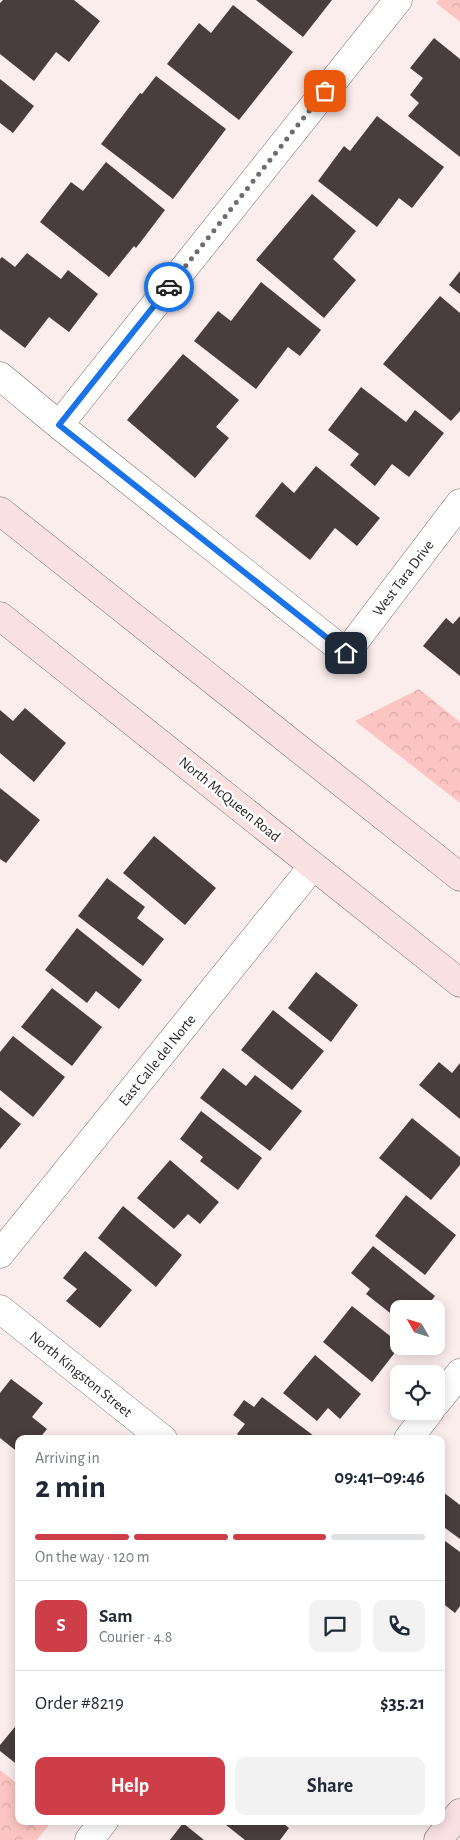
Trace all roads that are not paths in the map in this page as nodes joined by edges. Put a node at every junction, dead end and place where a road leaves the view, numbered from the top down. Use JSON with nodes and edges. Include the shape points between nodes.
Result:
{"nodes":[{"id":1,"x":398,"y":0,"type":"edge"},
{"id":2,"x":0,"y":376,"type":"edge"},
{"id":3,"x":59,"y":425,"type":"junction"},
{"id":4,"x":460,"y":503,"type":"edge"},
{"id":5,"x":0,"y":511,"type":"edge"},
{"id":6,"x":0,"y":616,"type":"edge"},
{"id":7,"x":314,"y":866,"type":"junction"},
{"id":8,"x":460,"y":877,"type":"edge"},
{"id":9,"x":460,"y":983,"type":"edge"},
{"id":10,"x":0,"y":1254,"type":"edge"},
{"id":11,"x":0,"y":1309,"type":"edge"},
{"id":12,"x":460,"y":1373,"type":"edge"},
{"id":13,"x":445,"y":1392,"type":"edge"},
{"id":14,"x":423,"y":1420,"type":"edge"},
{"id":15,"x":158,"y":1435,"type":"edge"},
{"id":16,"x":411,"y":1435,"type":"edge"},
{"id":17,"x":460,"y":1813,"type":"edge"},
{"id":18,"x":101,"y":1825,"type":"edge"},
{"id":19,"x":89,"y":1840,"type":"edge"},
{"id":20,"x":438,"y":1840,"type":"edge"}],
"edges":[{"from":1,"to":3,"type":"street"},
{"from":2,"to":3,"type":"street"},
{"from":3,"to":4,"type":"street","name":"West Tara Drive","via":[[346,653]]},
{"from":5,"to":8,"type":"main road"},
{"from":6,"to":7,"type":"main road","name":"North McQueen Road"},
{"from":7,"to":9,"type":"main road","name":"North McQueen Road"},
{"from":7,"to":10,"type":"street","name":"East Calle del Norte"},
{"from":11,"to":15,"type":"street","name":"North Kingston Street"},
{"from":12,"to":13,"type":"street"},
{"from":14,"to":16,"type":"street"},
{"from":17,"to":20,"type":"main road"},
{"from":18,"to":19,"type":"street"}]}
